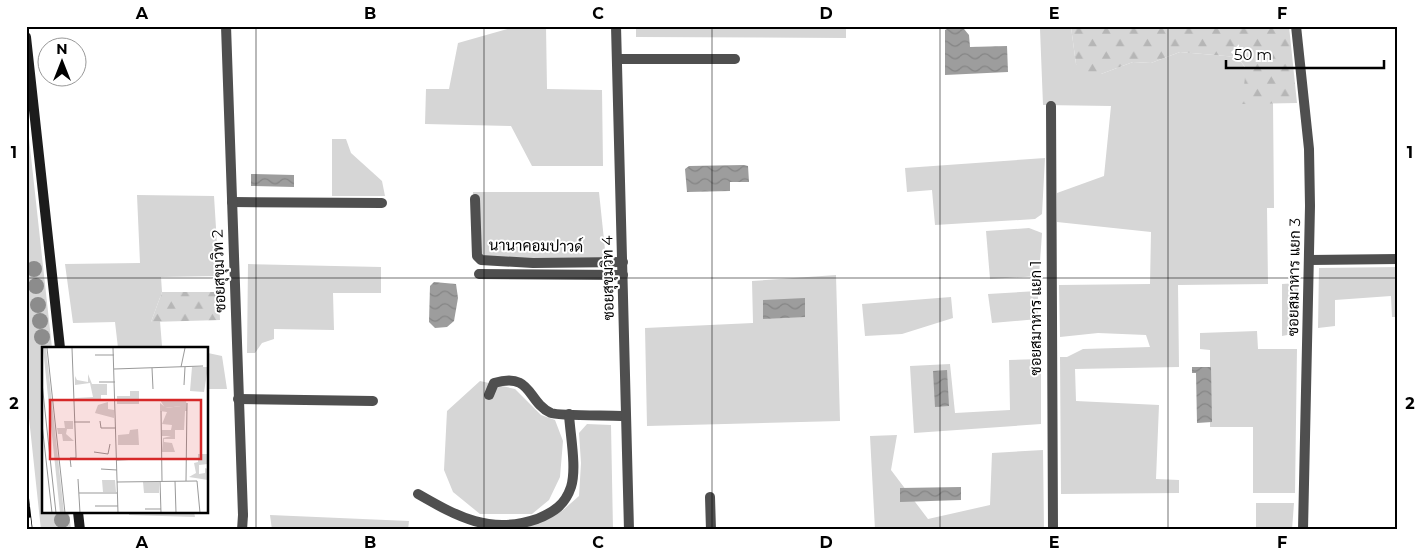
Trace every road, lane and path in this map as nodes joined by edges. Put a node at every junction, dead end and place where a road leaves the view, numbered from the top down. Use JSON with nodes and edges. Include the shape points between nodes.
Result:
{"nodes":[{"id":1,"x":226,"y":26,"type":"edge"},
{"id":2,"x":616,"y":26,"type":"edge"},
{"id":3,"x":1296,"y":26,"type":"edge"},
{"id":4,"x":26,"y":36,"type":"edge"},
{"id":5,"x":618,"y":59,"type":"junction"},
{"id":6,"x":735,"y":59,"type":"dead end"},
{"id":7,"x":1051,"y":106,"type":"dead end"},
{"id":8,"x":475,"y":199,"type":"dead end"},
{"id":9,"x":232,"y":202,"type":"junction"},
{"id":10,"x":382,"y":203,"type":"dead end"},
{"id":11,"x":1310,"y":260,"type":"junction"},
{"id":12,"x":1398,"y":260,"type":"edge"},
{"id":13,"x":623,"y":262,"type":"junction"},
{"id":14,"x":479,"y":274,"type":"dead end"},
{"id":15,"x":623,"y":275,"type":"junction"},
{"id":16,"x":60,"y":347,"type":"edge"},
{"id":17,"x":489,"y":395,"type":"dead end"},
{"id":18,"x":238,"y":399,"type":"junction"},
{"id":19,"x":373,"y":401,"type":"dead end"},
{"id":20,"x":569,"y":414,"type":"junction"},
{"id":21,"x":625,"y":416,"type":"junction"},
{"id":22,"x":418,"y":494,"type":"dead end"},
{"id":23,"x":710,"y":497,"type":"dead end"},
{"id":24,"x":78,"y":514,"type":"edge"},
{"id":25,"x":80,"y":530,"type":"edge"},
{"id":26,"x":242,"y":530,"type":"edge"},
{"id":27,"x":629,"y":530,"type":"edge"},
{"id":28,"x":711,"y":530,"type":"edge"},
{"id":29,"x":1053,"y":530,"type":"edge"},
{"id":30,"x":1302,"y":530,"type":"edge"}],
"edges":[{"from":1,"to":9,"type":"street","name":"ซอยสุขุมวิท 2"},
{"from":2,"to":5,"type":"street","name":"ซอยสุขุมวิท 4"},
{"from":3,"to":11,"type":"street","name":"ซอยสมาหาร แยก 3","via":[[1308,149]]},
{"from":4,"to":16,"type":"street"},
{"from":5,"to":6,"type":"street"},
{"from":5,"to":13,"type":"street","name":"ซอยสุขุมวิท 4"},
{"from":7,"to":29,"type":"street","name":"ซอยสมาหาร แยก 1"},
{"from":8,"to":13,"type":"street","name":"นานาคอมปาวด์","via":[[476,256],[481,260]]},
{"from":9,"to":10,"type":"street"},
{"from":9,"to":18,"type":"street","name":"ซอยสุขุมวิท 2"},
{"from":11,"to":12,"type":"street"},
{"from":11,"to":30,"type":"street","name":"ซอยสมาหาร แยก 3"},
{"from":13,"to":15,"type":"street","name":"ซอยสุขุมวิท 4"},
{"from":14,"to":15,"type":"street"},
{"from":15,"to":21,"type":"street","name":"ซอยสุขุมวิท 4"},
{"from":17,"to":20,"type":"street","via":[[494,383],[504,380],[520,382],[533,393],[540,406],[553,414]]},
{"from":18,"to":19,"type":"street"},
{"from":18,"to":26,"type":"street","name":"ซอยสุขุมวิท 2"},
{"from":20,"to":21,"type":"street"},
{"from":20,"to":22,"type":"street","via":[[572,484],[564,503],[549,514],[520,524],[489,526],[453,514]]},
{"from":21,"to":27,"type":"street","name":"ซอยสุขุมวิท 4"},
{"from":23,"to":28,"type":"street"},
{"from":24,"to":25,"type":"street"}]}
